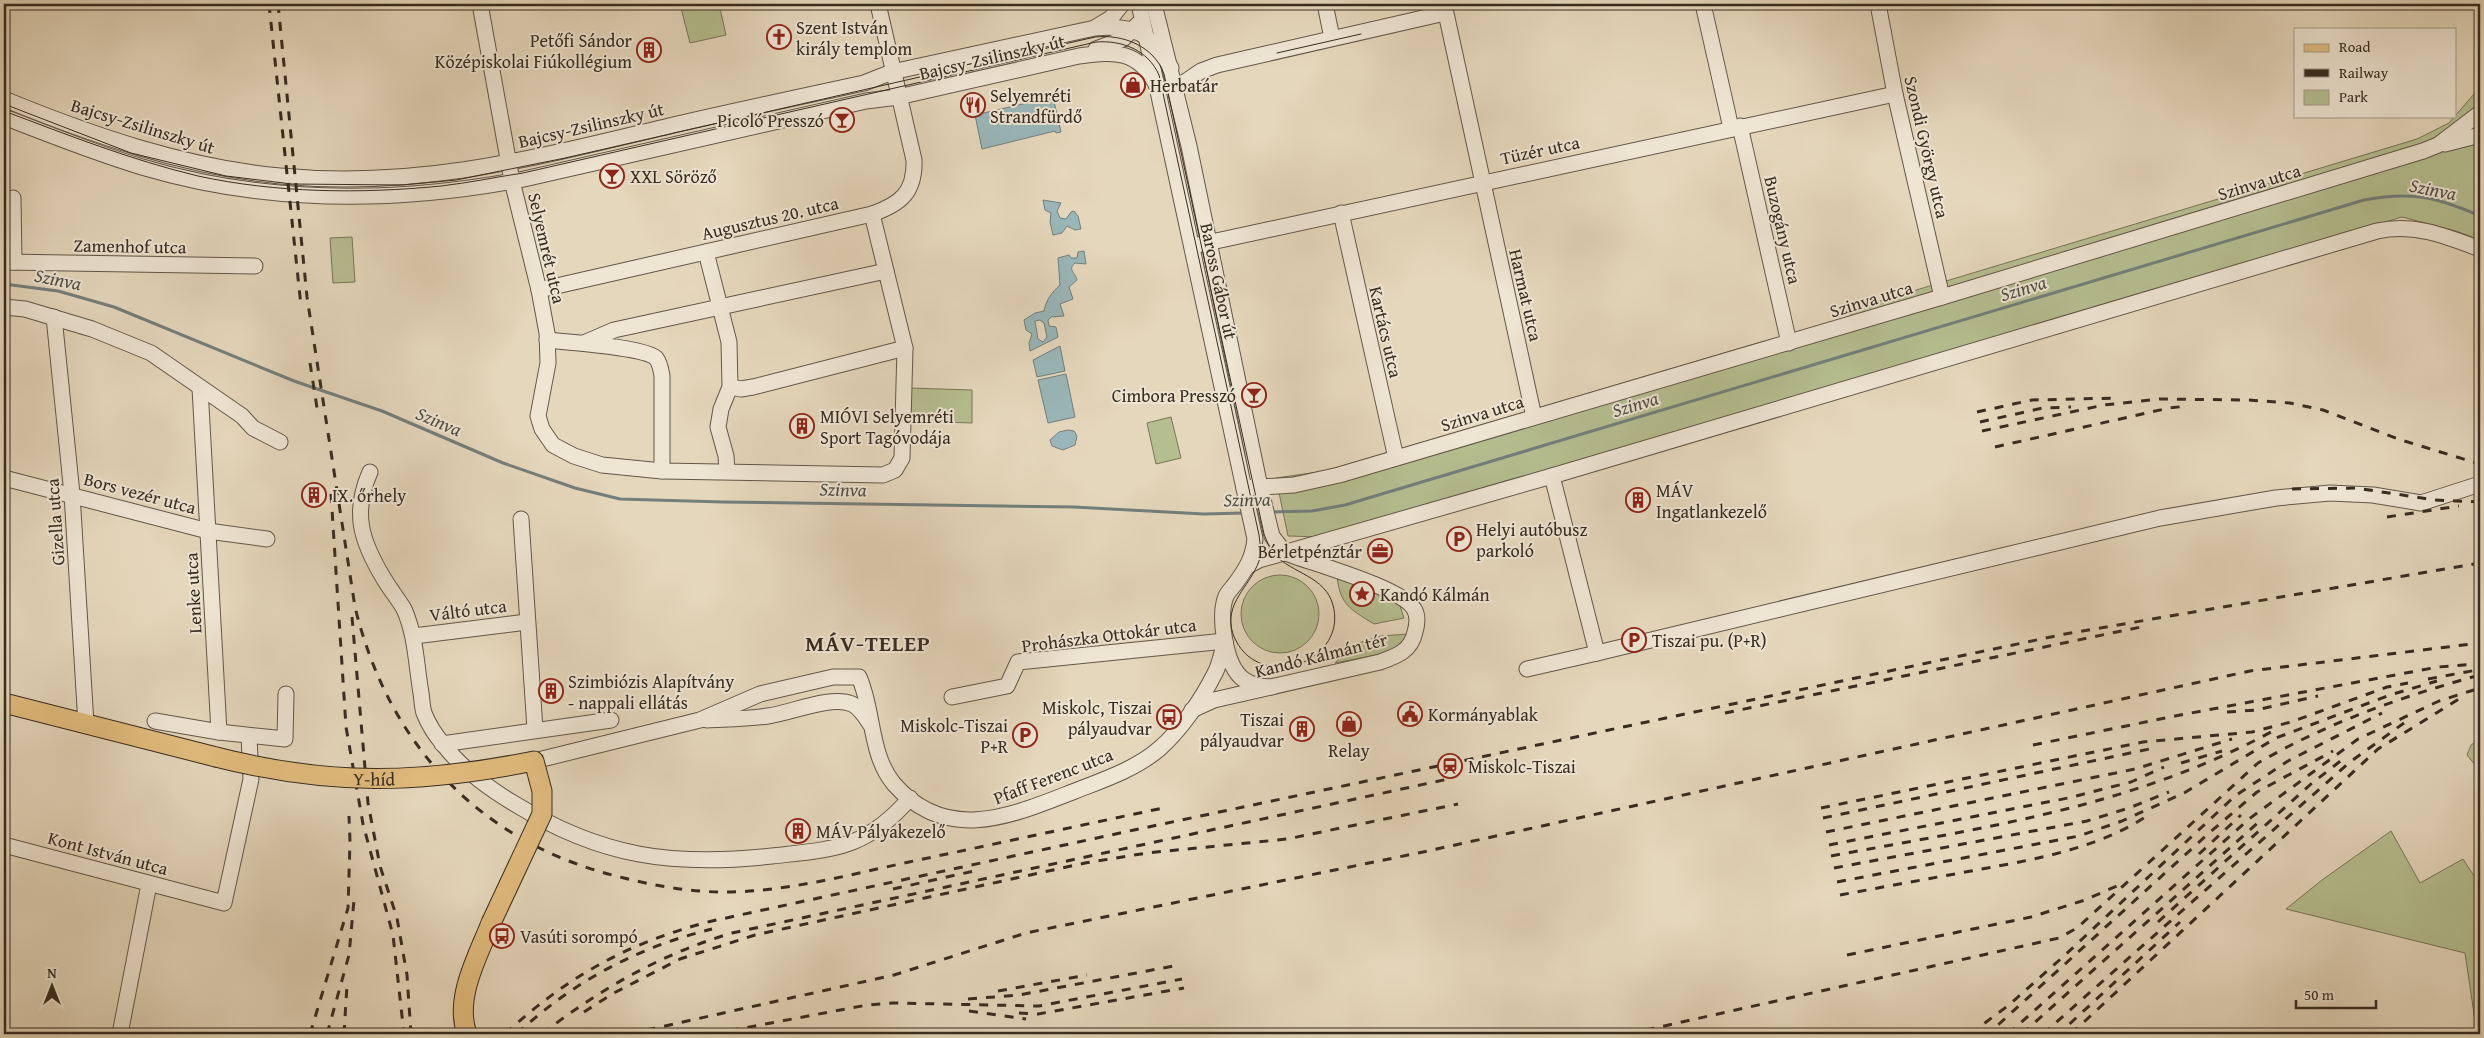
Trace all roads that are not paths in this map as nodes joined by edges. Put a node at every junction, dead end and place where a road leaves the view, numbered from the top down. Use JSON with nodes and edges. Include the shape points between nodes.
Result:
{"nodes":[{"id":1,"x":480,"y":4,"type":"edge"},
{"id":2,"x":878,"y":4,"type":"edge"},
{"id":3,"x":1122,"y":4,"type":"edge"},
{"id":4,"x":1154,"y":4,"type":"edge"},
{"id":5,"x":1325,"y":4,"type":"edge"},
{"id":6,"x":1703,"y":4,"type":"edge"},
{"id":7,"x":1878,"y":4,"type":"edge"},
{"id":8,"x":1444,"y":8,"type":"edge"},
{"id":9,"x":1141,"y":18,"type":"edge"},
{"id":10,"x":1095,"y":28,"type":"junction"},
{"id":11,"x":1332,"y":38,"type":"junction"},
{"id":12,"x":1079,"y":56,"type":"junction"},
{"id":13,"x":1171,"y":68,"type":"junction"},
{"id":14,"x":892,"y":72,"type":"junction"},
{"id":15,"x":1157,"y":86,"type":"junction"},
{"id":16,"x":1176,"y":88,"type":"junction"},
{"id":17,"x":1895,"y":94,"type":"junction"},
{"id":18,"x":898,"y":97,"type":"junction"},
{"id":19,"x":4,"y":99,"type":"edge"},
{"id":20,"x":2480,"y":113,"type":"edge"},
{"id":21,"x":4,"y":117,"type":"edge"},
{"id":22,"x":1736,"y":127,"type":"junction"},
{"id":23,"x":2480,"y":135,"type":"edge"},
{"id":24,"x":2438,"y":145,"type":"junction"},
{"id":25,"x":509,"y":164,"type":"junction"},
{"id":26,"x":512,"y":181,"type":"junction"},
{"id":27,"x":1482,"y":182,"type":"junction"},
{"id":28,"x":13,"y":198,"type":"dead end"},
{"id":29,"x":1341,"y":213,"type":"junction"},
{"id":30,"x":872,"y":214,"type":"junction"},
{"id":31,"x":1208,"y":242,"type":"junction"},
{"id":32,"x":1193,"y":246,"type":"junction"},
{"id":33,"x":2480,"y":248,"type":"edge"},
{"id":34,"x":706,"y":252,"type":"junction"},
{"id":35,"x":9,"y":262,"type":"edge"},
{"id":36,"x":255,"y":266,"type":"dead end"},
{"id":37,"x":886,"y":271,"type":"junction"},
{"id":38,"x":539,"y":290,"type":"junction"},
{"id":39,"x":1942,"y":297,"type":"junction"},
{"id":40,"x":4,"y":307,"type":"edge"},
{"id":41,"x":721,"y":308,"type":"junction"},
{"id":42,"x":54,"y":317,"type":"junction"},
{"id":43,"x":547,"y":340,"type":"junction"},
{"id":44,"x":584,"y":343,"type":"junction"},
{"id":45,"x":1789,"y":343,"type":"junction"},
{"id":46,"x":905,"y":348,"type":"junction"},
{"id":47,"x":730,"y":387,"type":"junction"},
{"id":48,"x":200,"y":388,"type":"junction"},
{"id":49,"x":1534,"y":417,"type":"junction"},
{"id":50,"x":280,"y":442,"type":"dead end"},
{"id":51,"x":1396,"y":458,"type":"junction"},
{"id":52,"x":662,"y":471,"type":"junction"},
{"id":53,"x":727,"y":471,"type":"junction"},
{"id":54,"x":370,"y":472,"type":"dead end"},
{"id":55,"x":1552,"y":476,"type":"junction"},
{"id":56,"x":4,"y":478,"type":"edge"},
{"id":57,"x":2480,"y":484,"type":"edge"},
{"id":58,"x":1260,"y":487,"type":"junction"},
{"id":59,"x":1244,"y":488,"type":"junction"},
{"id":60,"x":72,"y":494,"type":"junction"},
{"id":61,"x":520,"y":519,"type":"dead end"},
{"id":62,"x":208,"y":531,"type":"junction"},
{"id":63,"x":267,"y":539,"type":"dead end"},
{"id":64,"x":1285,"y":553,"type":"junction"},
{"id":65,"x":1248,"y":566,"type":"junction"},
{"id":66,"x":527,"y":622,"type":"junction"},
{"id":67,"x":414,"y":636,"type":"junction"},
{"id":68,"x":1225,"y":641,"type":"junction"},
{"id":69,"x":1597,"y":653,"type":"junction"},
{"id":70,"x":1527,"y":669,"type":"dead end"},
{"id":71,"x":1272,"y":687,"type":"junction"},
{"id":72,"x":286,"y":694,"type":"dead end"},
{"id":73,"x":952,"y":697,"type":"dead end"},
{"id":74,"x":4,"y":703,"type":"edge"},
{"id":75,"x":1191,"y":711,"type":"junction"},
{"id":76,"x":611,"y":720,"type":"dead end"},
{"id":77,"x":700,"y":720,"type":"junction"},
{"id":78,"x":156,"y":721,"type":"dead end"},
{"id":79,"x":86,"y":724,"type":"junction"},
{"id":80,"x":871,"y":726,"type":"junction"},
{"id":81,"x":535,"y":729,"type":"junction"},
{"id":82,"x":219,"y":732,"type":"junction"},
{"id":83,"x":249,"y":736,"type":"junction"},
{"id":84,"x":442,"y":744,"type":"junction"},
{"id":85,"x":534,"y":761,"type":"junction"},
{"id":86,"x":910,"y":798,"type":"junction"},
{"id":87,"x":4,"y":845,"type":"edge"},
{"id":88,"x":148,"y":884,"type":"junction"},
{"id":89,"x":120,"y":1034,"type":"edge"},
{"id":90,"x":467,"y":1034,"type":"edge"}],
"edges":[{"from":1,"to":25,"type":"street","name":"Selyemrét utca"},
{"from":2,"to":14,"type":"street","name":"Augusztus 20. utca"},
{"from":3,"to":10,"type":"street","via":[[1111,18]]},
{"from":4,"to":13,"type":"street","name":"Baross Gábor út"},
{"from":5,"to":11,"type":"street"},
{"from":6,"to":22,"type":"street","name":"Buzogány utca"},
{"from":7,"to":17,"type":"street","name":"Szondi György utca"},
{"from":8,"to":11,"type":"street"},
{"from":8,"to":27,"type":"street","name":"Harmat utca"},
{"from":9,"to":10,"type":"street","name":"Bajcsy-Zsilinszky út","via":[[1116,27]]},
{"from":9,"to":12,"type":"street","via":[[1115,42]]},
{"from":9,"to":13,"type":"street"},
{"from":9,"to":15,"type":"street","name":"Baross Gábor út"},
{"from":10,"to":14,"type":"street","name":"Bajcsy-Zsilinszky út"},
{"from":11,"to":16,"type":"street","via":[[1217,65]]},
{"from":12,"to":15,"type":"street","name":"Bajcsy-Zsilinszky út","via":[[1108,52],[1130,57],[1146,67]]},
{"from":12,"to":18,"type":"street","name":"Bajcsy-Zsilinszky út"},
{"from":13,"to":16,"type":"street","name":"Baross Gábor út"},
{"from":14,"to":18,"type":"street","name":"Augusztus 20. utca"},
{"from":14,"to":25,"type":"street","name":"Bajcsy-Zsilinszky út","via":[[864,83]]},
{"from":15,"to":32,"type":"street","name":"Baross Gábor út"},
{"from":16,"to":31,"type":"street","name":"Baross Gábor út"},
{"from":17,"to":22,"type":"street","name":"Tüzér utca"},
{"from":17,"to":39,"type":"street","name":"Szondi György utca"},
{"from":18,"to":26,"type":"street","name":"Bajcsy-Zsilinszky út","via":[[866,101]]},
{"from":18,"to":30,"type":"street","name":"Augusztus 20. utca","via":[[915,173],[900,202]]},
{"from":19,"to":25,"type":"street","name":"Bajcsy-Zsilinszky út","via":[[152,152],[252,173],[342,180],[379,179]]},
{"from":20,"to":24,"type":"street","name":"Szinva utca"},
{"from":21,"to":26,"type":"street","name":"Bajcsy-Zsilinszky út","via":[[144,168],[274,193],[396,196]]},
{"from":22,"to":27,"type":"street","name":"Tüzér utca"},
{"from":22,"to":45,"type":"street","name":"Buzogány utca"},
{"from":23,"to":24,"type":"street"},
{"from":24,"to":39,"type":"street","name":"Szinva utca"},
{"from":25,"to":26,"type":"street","name":"Selyemrét utca"},
{"from":26,"to":38,"type":"street","name":"Selyemrét utca"},
{"from":27,"to":29,"type":"street","name":"Tüzér utca"},
{"from":27,"to":49,"type":"street","name":"Harmat utca"},
{"from":28,"to":35,"type":"street"},
{"from":29,"to":31,"type":"street","name":"Tüzér utca"},
{"from":29,"to":51,"type":"street","name":"Kartács utca"},
{"from":30,"to":34,"type":"street","name":"Augusztus 20. utca"},
{"from":30,"to":37,"type":"street","name":"Selyemrét utca"},
{"from":31,"to":32,"type":"street","name":"Tüzér utca"},
{"from":31,"to":58,"type":"street","name":"Baross Gábor út"},
{"from":32,"to":59,"type":"street","name":"Baross Gábor út"},
{"from":33,"to":55,"type":"street","via":[[2427,231],[2380,230]]},
{"from":34,"to":38,"type":"street","name":"Augusztus 20. utca"},
{"from":34,"to":41,"type":"street"},
{"from":35,"to":36,"type":"street","name":"Zamenhof utca"},
{"from":37,"to":41,"type":"street"},
{"from":37,"to":46,"type":"street","name":"Selyemrét utca"},
{"from":38,"to":43,"type":"street","name":"Selyemrét utca"},
{"from":39,"to":45,"type":"street","name":"Szinva utca"},
{"from":40,"to":42,"type":"street"},
{"from":41,"to":44,"type":"street","via":[[614,330]]},
{"from":41,"to":47,"type":"street","via":[[729,342]]},
{"from":42,"to":48,"type":"street","via":[[151,353]]},
{"from":42,"to":60,"type":"street","name":"Gizella utca"},
{"from":43,"to":44,"type":"street"},
{"from":43,"to":52,"type":"street","name":"Selyemrét utca","via":[[548,363],[538,416],[542,429],[553,444],[574,456],[602,465]]},
{"from":44,"to":52,"type":"street","via":[[643,353],[655,357],[660,363]]},
{"from":45,"to":49,"type":"street","name":"Szinva utca"},
{"from":46,"to":47,"type":"street","via":[[753,387]]},
{"from":46,"to":53,"type":"street","name":"Selyemrét utca","via":[[902,458],[895,470],[883,475]]},
{"from":47,"to":53,"type":"street","via":[[718,427]]},
{"from":48,"to":50,"type":"street","via":[[242,416],[253,428]]},
{"from":48,"to":62,"type":"street","name":"Lenke utca"},
{"from":49,"to":51,"type":"street","name":"Szinva utca"},
{"from":51,"to":58,"type":"street","name":"Szinva utca","via":[[1320,480]]},
{"from":52,"to":53,"type":"street","name":"Selyemrét utca"},
{"from":54,"to":67,"type":"street","via":[[361,492],[362,536],[403,608]]},
{"from":55,"to":64,"type":"street"},
{"from":55,"to":69,"type":"street"},
{"from":56,"to":60,"type":"street","name":"Bors vezér utca"},
{"from":57,"to":69,"type":"street","via":[[2421,503],[2373,495],[2330,493],[2276,498],[2160,518]]},
{"from":58,"to":59,"type":"street","name":"Szinva utca"},
{"from":58,"to":64,"type":"street","name":"Baross Gábor út","via":[[1272,536]]},
{"from":59,"to":65,"type":"street","name":"Baross Gábor út","via":[[1255,539],[1254,553]]},
{"from":60,"to":62,"type":"street","name":"Bors vezér utca"},
{"from":60,"to":79,"type":"street","name":"Gizella utca"},
{"from":61,"to":66,"type":"street","name":"Váltó utca"},
{"from":62,"to":63,"type":"street","name":"Bors vezér utca"},
{"from":62,"to":82,"type":"street","name":"Lenke utca"},
{"from":64,"to":65,"type":"street"},
{"from":64,"to":71,"type":"street","name":"Kandó Kálmán tér","via":[[1396,593],[1415,609],[1417,624],[1408,649],[1400,654],[1380,662]]},
{"from":65,"to":68,"type":"street","via":[[1226,596]]},
{"from":66,"to":67,"type":"street","name":"Váltó utca"},
{"from":66,"to":81,"type":"street","name":"Váltó utca"},
{"from":67,"to":84,"type":"street","via":[[424,712]]},
{"from":68,"to":71,"type":"street","via":[[1241,678],[1258,687]]},
{"from":68,"to":73,"type":"street","name":"Prohászka Ottokár utca","via":[[1018,662],[1007,686]]},
{"from":68,"to":75,"type":"street","via":[[1216,673]]},
{"from":69,"to":70,"type":"street"},
{"from":71,"to":75,"type":"street","name":"Kandó Kálmán tér","via":[[1214,700]]},
{"from":72,"to":83,"type":"street","via":[[285,739]]},
{"from":74,"to":79,"type":"main road","name":"Y-híd"},
{"from":75,"to":86,"type":"street","name":"Pfaff Ferenc utca","via":[[1164,744],[1143,761],[1018,812],[976,821],[956,819],[937,814]]},
{"from":76,"to":81,"type":"street"},
{"from":77,"to":80,"type":"street","via":[[771,716],[842,702],[860,709]]},
{"from":77,"to":80,"type":"street","name":"Pfaff Ferenc utca","via":[[760,694],[833,677],[859,677],[866,693]]},
{"from":77,"to":85,"type":"street","name":"Y-híd"},
{"from":78,"to":82,"type":"street"},
{"from":79,"to":85,"type":"main road","name":"Y-híd","bridge":true,"via":[[292,773],[373,779],[433,778]]},
{"from":80,"to":86,"type":"street","name":"Pfaff Ferenc utca","via":[[886,771]]},
{"from":81,"to":84,"type":"street"},
{"from":82,"to":83,"type":"street"},
{"from":83,"to":88,"type":"street","name":"Kont István utca","via":[[251,779],[224,904]]},
{"from":84,"to":86,"type":"street","via":[[474,776],[533,815],[576,837],[628,853],[658,858],[709,861],[842,847],[878,830]]},
{"from":85,"to":90,"type":"main road","bridge":true,"via":[[542,790],[542,814],[491,923],[464,1001],[463,1021]]},
{"from":87,"to":88,"type":"street","name":"Kont István utca"},
{"from":88,"to":89,"type":"street"}]}
